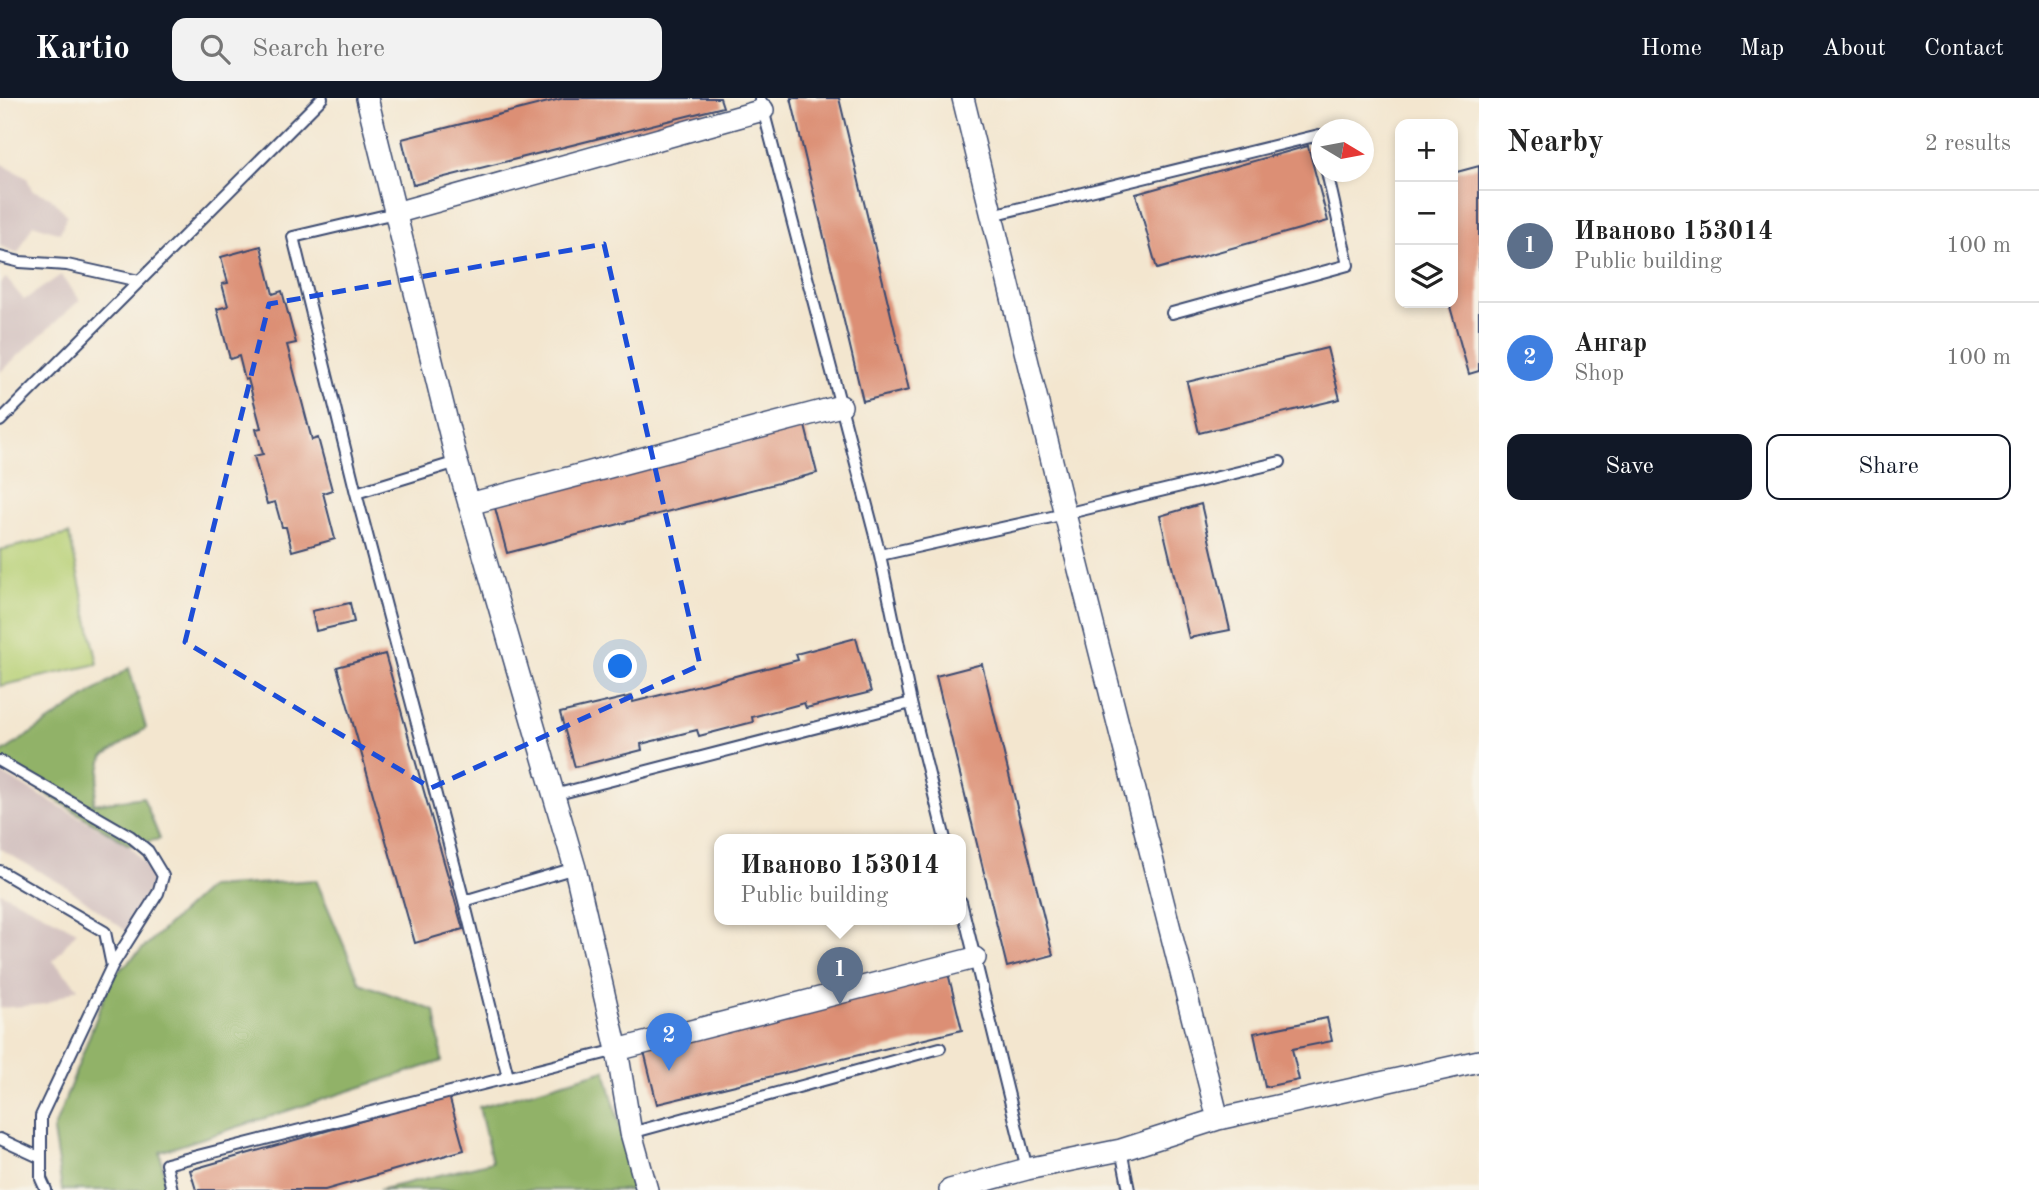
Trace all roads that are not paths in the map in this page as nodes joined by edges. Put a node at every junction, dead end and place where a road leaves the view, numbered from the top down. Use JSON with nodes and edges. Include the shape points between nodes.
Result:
{"nodes":[{"id":1,"x":322,"y":98,"type":"edge"},
{"id":2,"x":367,"y":98,"type":"edge"},
{"id":3,"x":963,"y":98,"type":"edge"},
{"id":4,"x":761,"y":104,"type":"edge"},
{"id":5,"x":1311,"y":137,"type":"edge"},
{"id":6,"x":1329,"y":182,"type":"edge"},
{"id":7,"x":395,"y":213,"type":"junction"},
{"id":8,"x":992,"y":215,"type":"junction"},
{"id":9,"x":0,"y":257,"type":"edge"},
{"id":10,"x":139,"y":281,"type":"junction"},
{"id":11,"x":1172,"y":313,"type":"dead end"},
{"id":12,"x":841,"y":406,"type":"junction"},
{"id":13,"x":0,"y":421,"type":"edge"},
{"id":14,"x":457,"y":462,"type":"junction"},
{"id":15,"x":1280,"y":462,"type":"dead end"},
{"id":16,"x":356,"y":493,"type":"junction"},
{"id":17,"x":469,"y":504,"type":"junction"},
{"id":18,"x":1065,"y":514,"type":"junction"},
{"id":19,"x":880,"y":555,"type":"junction"},
{"id":20,"x":911,"y":703,"type":"junction"},
{"id":21,"x":0,"y":761,"type":"edge"},
{"id":22,"x":554,"y":795,"type":"junction"},
{"id":23,"x":944,"y":834,"type":"edge"},
{"id":24,"x":575,"y":868,"type":"junction"},
{"id":25,"x":0,"y":871,"type":"edge"},
{"id":26,"x":464,"y":901,"type":"junction"},
{"id":27,"x":966,"y":922,"type":"edge"},
{"id":28,"x":975,"y":958,"type":"junction"},
{"id":29,"x":112,"y":966,"type":"junction"},
{"id":30,"x":940,"y":1048,"type":"dead end"},
{"id":31,"x":617,"y":1050,"type":"junction"},
{"id":32,"x":1479,"y":1061,"type":"edge"},
{"id":33,"x":508,"y":1077,"type":"junction"},
{"id":34,"x":1219,"y":1119,"type":"junction"},
{"id":35,"x":631,"y":1133,"type":"junction"},
{"id":36,"x":0,"y":1139,"type":"edge"},
{"id":37,"x":1121,"y":1150,"type":"junction"},
{"id":38,"x":41,"y":1158,"type":"junction"},
{"id":39,"x":1027,"y":1169,"type":"junction"},
{"id":40,"x":46,"y":1190,"type":"edge"},
{"id":41,"x":172,"y":1190,"type":"edge"},
{"id":42,"x":647,"y":1190,"type":"edge"},
{"id":43,"x":950,"y":1190,"type":"edge"},
{"id":44,"x":1129,"y":1190,"type":"edge"}],
"edges":[{"from":1,"to":10,"type":"lane"},
{"from":2,"to":7,"type":"street"},
{"from":3,"to":8,"type":"street"},
{"from":4,"to":7,"type":"street"},
{"from":4,"to":12,"type":"lane"},
{"from":5,"to":8,"type":"lane"},
{"from":6,"to":11,"type":"lane","via":[[1348,265]]},
{"from":7,"to":14,"type":"street"},
{"from":7,"to":16,"type":"lane","via":[[293,237]]},
{"from":8,"to":18,"type":"street"},
{"from":9,"to":10,"type":"lane","via":[[67,265]]},
{"from":10,"to":13,"type":"lane"},
{"from":12,"to":17,"type":"street"},
{"from":12,"to":19,"type":"lane"},
{"from":14,"to":16,"type":"lane"},
{"from":14,"to":17,"type":"street"},
{"from":15,"to":18,"type":"lane"},
{"from":16,"to":26,"type":"lane"},
{"from":17,"to":22,"type":"street"},
{"from":18,"to":19,"type":"lane"},
{"from":18,"to":34,"type":"street"},
{"from":19,"to":20,"type":"lane"},
{"from":20,"to":22,"type":"lane"},
{"from":20,"to":23,"type":"lane"},
{"from":21,"to":29,"type":"lane","via":[[130,836],[148,851],[163,876],[158,893]]},
{"from":22,"to":24,"type":"street"},
{"from":24,"to":26,"type":"lane"},
{"from":24,"to":31,"type":"street"},
{"from":25,"to":29,"type":"lane","via":[[105,932]]},
{"from":26,"to":33,"type":"lane"},
{"from":27,"to":28,"type":"lane"},
{"from":28,"to":31,"type":"street"},
{"from":28,"to":39,"type":"lane"},
{"from":29,"to":38,"type":"lane","via":[[41,1116]]},
{"from":30,"to":35,"type":"lane"},
{"from":31,"to":33,"type":"lane"},
{"from":31,"to":35,"type":"street"},
{"from":32,"to":34,"type":"street"},
{"from":33,"to":41,"type":"lane","via":[[166,1164]]},
{"from":34,"to":37,"type":"street"},
{"from":35,"to":42,"type":"street"},
{"from":36,"to":38,"type":"lane"},
{"from":37,"to":39,"type":"street"},
{"from":37,"to":44,"type":"lane"},
{"from":38,"to":40,"type":"lane"},
{"from":39,"to":43,"type":"street"}]}
